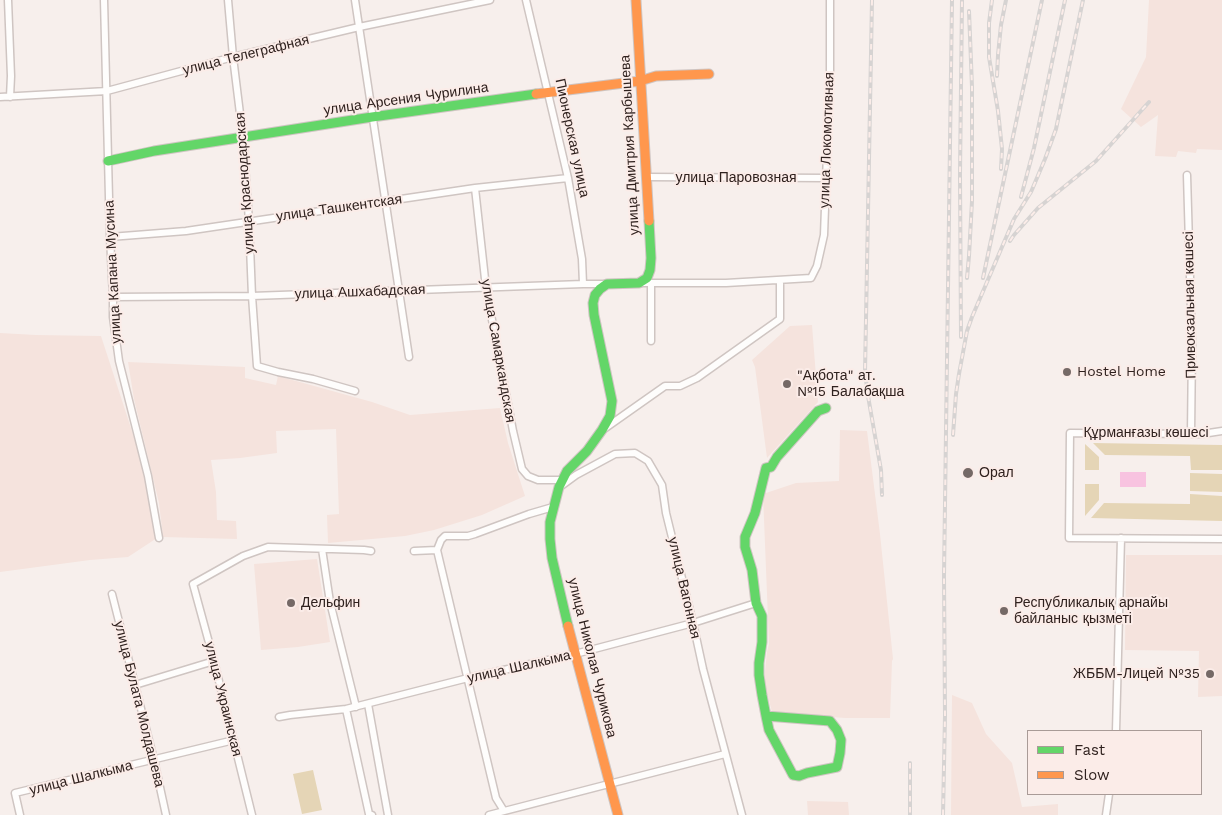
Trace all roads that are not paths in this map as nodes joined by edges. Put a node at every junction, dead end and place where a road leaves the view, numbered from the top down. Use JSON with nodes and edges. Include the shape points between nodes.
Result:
{"nodes":[{"id":1,"x":8,"y":0,"type":"edge"},
{"id":2,"x":104,"y":0,"type":"edge"},
{"id":3,"x":228,"y":0,"type":"edge"},
{"id":4,"x":355,"y":0,"type":"edge"},
{"id":5,"x":490,"y":0,"type":"edge"},
{"id":6,"x":526,"y":0,"type":"edge"},
{"id":7,"x":636,"y":0,"type":"edge"},
{"id":8,"x":830,"y":0,"type":"edge"},
{"id":9,"x":359,"y":27,"type":"junction"},
{"id":10,"x":233,"y":57,"type":"junction"},
{"id":11,"x":709,"y":74,"type":"dead end"},
{"id":12,"x":640,"y":81,"type":"junction"},
{"id":13,"x":107,"y":92,"type":"junction"},
{"id":14,"x":548,"y":92,"type":"junction"},
{"id":15,"x":0,"y":97,"type":"edge"},
{"id":16,"x":10,"y":97,"type":"junction"},
{"id":17,"x":372,"y":117,"type":"junction"},
{"id":18,"x":243,"y":138,"type":"junction"},
{"id":19,"x":108,"y":161,"type":"junction"},
{"id":20,"x":1187,"y":175,"type":"dead end"},
{"id":21,"x":646,"y":177,"type":"junction"},
{"id":22,"x":568,"y":178,"type":"junction"},
{"id":23,"x":827,"y":178,"type":"junction"},
{"id":24,"x":475,"y":188,"type":"junction"},
{"id":25,"x":386,"y":202,"type":"junction"},
{"id":26,"x":249,"y":222,"type":"junction"},
{"id":27,"x":110,"y":237,"type":"junction"},
{"id":28,"x":780,"y":280,"type":"junction"},
{"id":29,"x":639,"y":283,"type":"junction"},
{"id":30,"x":651,"y":283,"type":"junction"},
{"id":31,"x":582,"y":284,"type":"junction"},
{"id":32,"x":607,"y":284,"type":"junction"},
{"id":33,"x":486,"y":288,"type":"junction"},
{"id":34,"x":399,"y":291,"type":"junction"},
{"id":35,"x":252,"y":296,"type":"junction"},
{"id":36,"x":113,"y":297,"type":"junction"},
{"id":37,"x":651,"y":341,"type":"dead end"},
{"id":38,"x":409,"y":357,"type":"dead end"},
{"id":39,"x":355,"y":391,"type":"dead end"},
{"id":40,"x":826,"y":408,"type":"dead end"},
{"id":41,"x":602,"y":430,"type":"junction"},
{"id":42,"x":1222,"y":431,"type":"edge"},
{"id":43,"x":1191,"y":434,"type":"junction"},
{"id":44,"x":561,"y":484,"type":"junction"},
{"id":45,"x":553,"y":507,"type":"junction"},
{"id":46,"x":159,"y":538,"type":"dead end"},
{"id":47,"x":1121,"y":538,"type":"junction"},
{"id":48,"x":1222,"y":539,"type":"edge"},
{"id":49,"x":322,"y":549,"type":"junction"},
{"id":50,"x":437,"y":550,"type":"junction"},
{"id":51,"x":371,"y":551,"type":"dead end"},
{"id":52,"x":414,"y":551,"type":"dead end"},
{"id":53,"x":112,"y":594,"type":"dead end"},
{"id":54,"x":756,"y":603,"type":"junction"},
{"id":55,"x":693,"y":623,"type":"junction"},
{"id":56,"x":575,"y":654,"type":"junction"},
{"id":57,"x":214,"y":661,"type":"junction"},
{"id":58,"x":468,"y":678,"type":"junction"},
{"id":59,"x":135,"y":685,"type":"junction"},
{"id":60,"x":368,"y":704,"type":"junction"},
{"id":61,"x":356,"y":706,"type":"junction"},
{"id":62,"x":346,"y":709,"type":"junction"},
{"id":63,"x":766,"y":716,"type":"junction"},
{"id":64,"x":279,"y":717,"type":"dead end"},
{"id":65,"x":1116,"y":730,"type":"edge"},
{"id":66,"x":234,"y":740,"type":"junction"},
{"id":67,"x":725,"y":754,"type":"junction"},
{"id":68,"x":154,"y":760,"type":"junction"},
{"id":69,"x":610,"y":784,"type":"junction"},
{"id":70,"x":1108,"y":797,"type":"edge"},
{"id":71,"x":504,"y":811,"type":"junction"},
{"id":72,"x":20,"y":815,"type":"edge"},
{"id":73,"x":166,"y":815,"type":"edge"},
{"id":74,"x":252,"y":815,"type":"edge"},
{"id":75,"x":372,"y":815,"type":"edge"},
{"id":76,"x":388,"y":815,"type":"edge"},
{"id":77,"x":490,"y":815,"type":"edge"},
{"id":78,"x":618,"y":815,"type":"edge"},
{"id":79,"x":742,"y":815,"type":"edge"},
{"id":80,"x":1106,"y":815,"type":"edge"}],
"edges":[{"from":1,"to":16,"type":"street"},
{"from":2,"to":13,"type":"street","name":"улица Капана Мусина"},
{"from":3,"to":10,"type":"street","name":"улица Краснодарская"},
{"from":4,"to":9,"type":"street"},
{"from":5,"to":9,"type":"street","name":"улица Телеграфная"},
{"from":6,"to":14,"type":"street","name":"Пионерская улица"},
{"from":7,"to":12,"type":"street","name":"улица Дмитрия Карбышева"},
{"from":8,"to":23,"type":"street","name":"улица Локомотивная"},
{"from":9,"to":10,"type":"street","name":"улица Телеграфная"},
{"from":9,"to":17,"type":"street"},
{"from":10,"to":13,"type":"street","name":"улица Телеграфная"},
{"from":10,"to":18,"type":"street","name":"улица Краснодарская"},
{"from":11,"to":12,"type":"street","name":"улица Арсения Чурилина","via":[[656,76]]},
{"from":12,"to":14,"type":"street","name":"улица Арсения Чурилина"},
{"from":12,"to":21,"type":"street","name":"улица Дмитрия Карбышева"},
{"from":13,"to":16,"type":"street","name":"улица Телеграфная"},
{"from":13,"to":19,"type":"street","name":"улица Капана Мусина"},
{"from":14,"to":17,"type":"street","name":"улица Арсения Чурилина"},
{"from":14,"to":22,"type":"street","name":"Пионерская улица"},
{"from":15,"to":16,"type":"street","name":"улица Телеграфная"},
{"from":17,"to":18,"type":"street","name":"улица Арсения Чурилина"},
{"from":17,"to":25,"type":"street"},
{"from":18,"to":19,"type":"street","name":"улица Арсения Чурилина"},
{"from":18,"to":26,"type":"street","name":"улица Краснодарская"},
{"from":19,"to":27,"type":"street","name":"улица Капана Мусина"},
{"from":20,"to":43,"type":"street","name":"Привокзальная көшесі"},
{"from":21,"to":23,"type":"street","name":"улица Паровозная"},
{"from":21,"to":29,"type":"street","name":"улица Дмитрия Карбышева","via":[[651,258],[647,278]]},
{"from":22,"to":24,"type":"street","name":"улица Ташкентская"},
{"from":22,"to":31,"type":"street","name":"Пионерская улица","via":[[582,259]]},
{"from":23,"to":28,"type":"street","name":"улица Локомотивная","via":[[824,235],[817,266],[810,278]]},
{"from":24,"to":25,"type":"street","name":"улица Ташкентская"},
{"from":24,"to":33,"type":"street","name":"улица Самаркандская"},
{"from":25,"to":26,"type":"street","name":"улица Ташкентская"},
{"from":25,"to":34,"type":"street"},
{"from":26,"to":27,"type":"street","name":"улица Ташкентская"},
{"from":26,"to":35,"type":"street","name":"улица Краснодарская"},
{"from":27,"to":36,"type":"street","name":"улица Капана Мусина"},
{"from":28,"to":30,"type":"street"},
{"from":28,"to":41,"type":"street","via":[[780,319],[697,378],[680,386],[665,386]]},
{"from":29,"to":30,"type":"street"},
{"from":29,"to":32,"type":"street"},
{"from":30,"to":37,"type":"street"},
{"from":31,"to":32,"type":"street","name":"улица Ашхабадская"},
{"from":31,"to":33,"type":"street","name":"улица Ашхабадская"},
{"from":32,"to":41,"type":"street","name":"улица Николая Чурикова","via":[[600,289],[593,303],[612,401],[610,416]]},
{"from":33,"to":34,"type":"street","name":"улица Ашхабадская"},
{"from":33,"to":44,"type":"street","name":"улица Самаркандская","via":[[522,469],[538,480]]},
{"from":34,"to":35,"type":"street","name":"улица Ашхабадская"},
{"from":34,"to":38,"type":"street"},
{"from":35,"to":36,"type":"street","name":"улица Ашхабадская"},
{"from":35,"to":39,"type":"street","name":"улица Краснодарская","via":[[257,366]]},
{"from":36,"to":46,"type":"street","name":"улица Капана Мусина","via":[[112,317],[119,361],[148,476]]},
{"from":40,"to":54,"type":"street","via":[[818,411],[766,468],[756,513],[745,537]]},
{"from":41,"to":44,"type":"street","name":"улица Николая Чурикова","via":[[567,471]]},
{"from":42,"to":43,"type":"street","name":"Құрманғазы көшесі"},
{"from":43,"to":47,"type":"street","name":"Құрманғазы көшесі","via":[[1070,433],[1069,538]]},
{"from":44,"to":45,"type":"street","name":"улица Николая Чурикова"},
{"from":44,"to":55,"type":"street","name":"улица Вагонная","via":[[615,454],[635,453],[648,461],[662,485]]},
{"from":45,"to":50,"type":"street","via":[[468,536],[445,536]]},
{"from":45,"to":56,"type":"street","name":"улица Николая Чурикова","via":[[550,522],[552,558]]},
{"from":47,"to":48,"type":"street"},
{"from":47,"to":65,"type":"street"},
{"from":49,"to":51,"type":"street"},
{"from":49,"to":57,"type":"street","name":"улица Украинская","via":[[268,547],[243,556],[193,584]]},
{"from":49,"to":61,"type":"street","via":[[330,602]]},
{"from":50,"to":52,"type":"street"},
{"from":50,"to":58,"type":"street"},
{"from":53,"to":59,"type":"street","name":"улица Булата Молдашева"},
{"from":54,"to":55,"type":"street","name":"улица Шалкыма"},
{"from":54,"to":63,"type":"street","via":[[762,616],[759,675]]},
{"from":55,"to":56,"type":"street","name":"улица Шалкыма"},
{"from":55,"to":67,"type":"street","name":"улица Вагонная"},
{"from":56,"to":58,"type":"street","name":"улица Шалкыма"},
{"from":56,"to":69,"type":"street","name":"улица Николая Чурикова"},
{"from":57,"to":59,"type":"street"},
{"from":57,"to":66,"type":"street","name":"улица Украинская"},
{"from":58,"to":60,"type":"street","name":"улица Шалкыма"},
{"from":58,"to":71,"type":"street","via":[[496,798]]},
{"from":59,"to":68,"type":"street","name":"улица Булата Молдашева"},
{"from":60,"to":61,"type":"street","name":"улица Шалкыма"},
{"from":60,"to":76,"type":"street"},
{"from":61,"to":62,"type":"street","name":"улица Шалкыма"},
{"from":62,"to":64,"type":"street","name":"улица Шалкыма"},
{"from":62,"to":75,"type":"street"},
{"from":63,"to":63,"type":"street","via":[[830,722],[841,740],[836,767],[793,775],[769,730]]},
{"from":66,"to":68,"type":"street","name":"улица Шалкыма"},
{"from":66,"to":74,"type":"street","name":"улица Украинская"},
{"from":67,"to":69,"type":"street"},
{"from":67,"to":79,"type":"street","name":"улица Вагонная"},
{"from":68,"to":72,"type":"street","name":"улица Шалкыма","via":[[15,794]]},
{"from":68,"to":73,"type":"street","name":"улица Булата Молдашева"},
{"from":69,"to":71,"type":"street"},
{"from":69,"to":78,"type":"street","name":"улица Николая Чурикова"},
{"from":70,"to":80,"type":"street"},
{"from":71,"to":77,"type":"street"}]}
